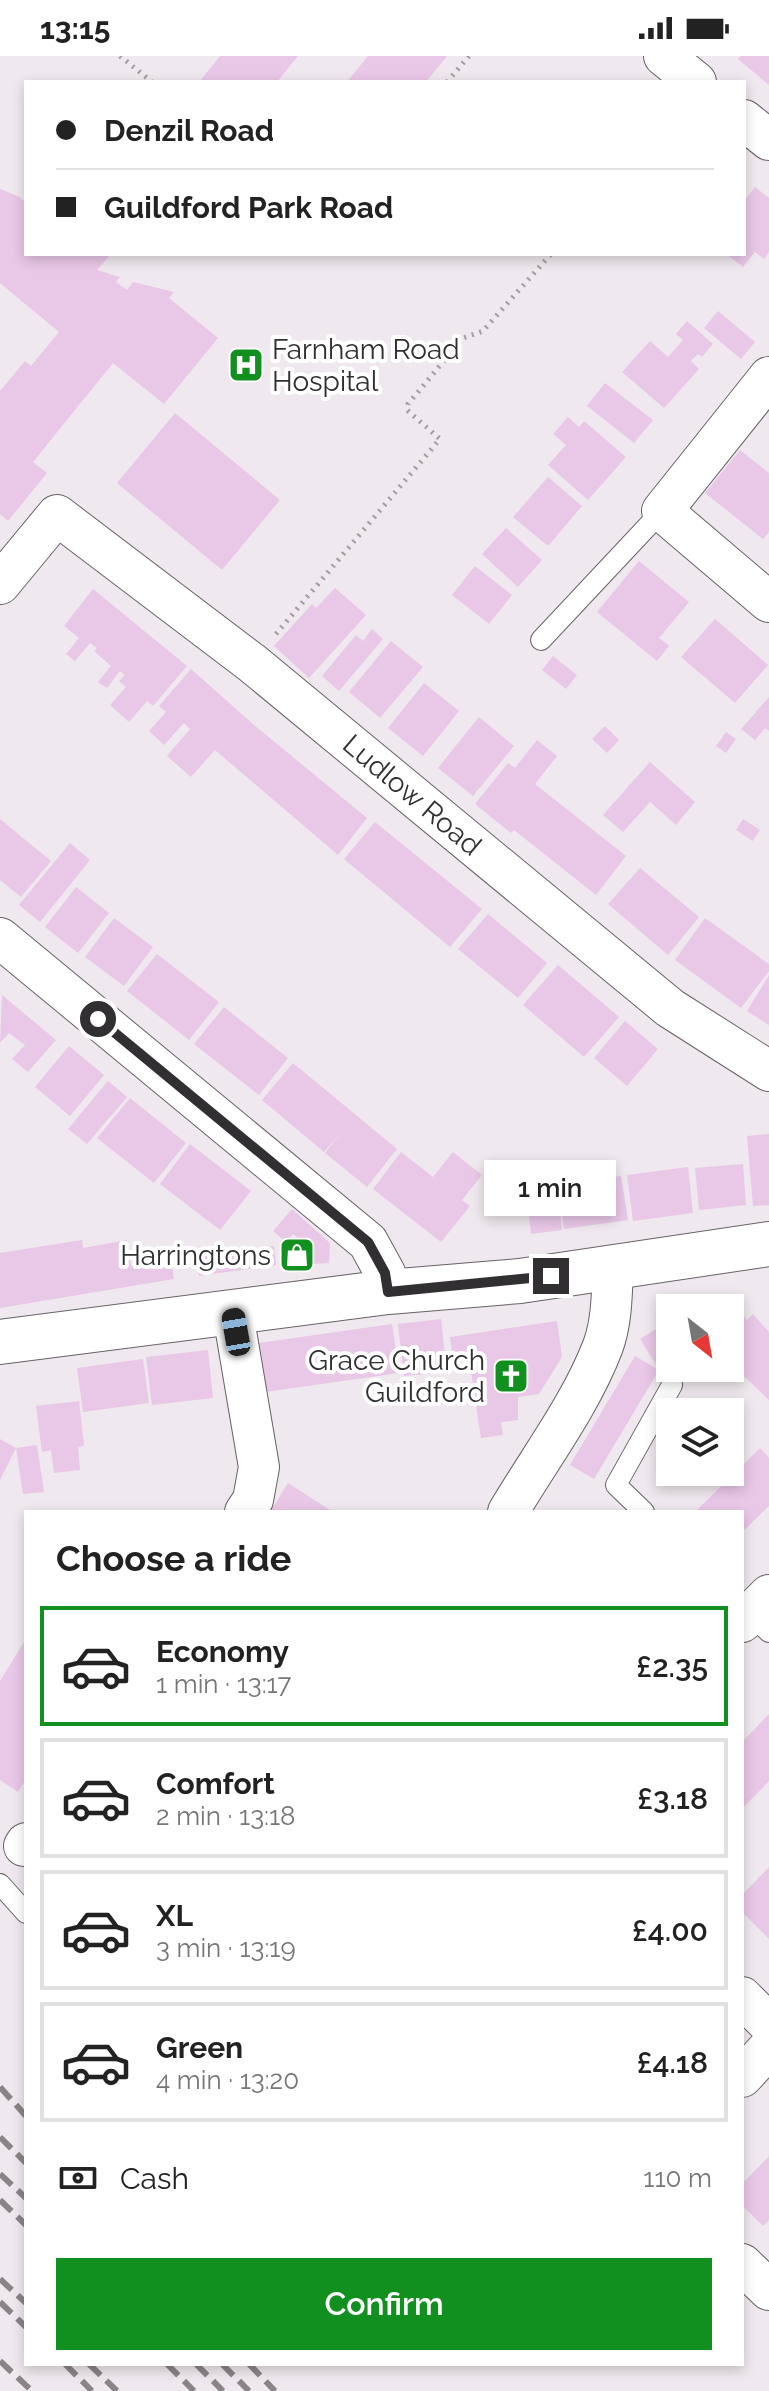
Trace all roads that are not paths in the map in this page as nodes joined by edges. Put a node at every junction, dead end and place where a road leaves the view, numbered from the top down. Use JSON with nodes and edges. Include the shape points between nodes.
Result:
{"nodes":[{"id":1,"x":664,"y":56,"type":"edge"},
{"id":2,"x":694,"y":80,"type":"edge"},
{"id":3,"x":746,"y":122,"type":"edge"},
{"id":4,"x":769,"y":140,"type":"edge"},
{"id":5,"x":769,"y":377,"type":"edge"},
{"id":6,"x":662,"y":511,"type":"junction"},
{"id":7,"x":0,"y":584,"type":"edge"},
{"id":8,"x":769,"y":602,"type":"edge"},
{"id":9,"x":541,"y":640,"type":"dead end"},
{"id":10,"x":0,"y":938,"type":"edge"},
{"id":11,"x":769,"y":1071,"type":"edge"},
{"id":12,"x":769,"y":1244,"type":"edge"},
{"id":13,"x":613,"y":1266,"type":"junction"},
{"id":14,"x":388,"y":1292,"type":"junction"},
{"id":15,"x":233,"y":1314,"type":"junction"},
{"id":16,"x":0,"y":1342,"type":"edge"},
{"id":17,"x":672,"y":1385,"type":"dead end"},
{"id":18,"x":246,"y":1510,"type":"edge"},
{"id":19,"x":509,"y":1510,"type":"edge"},
{"id":20,"x":642,"y":1510,"type":"edge"},
{"id":21,"x":0,"y":1884,"type":"edge"},
{"id":22,"x":24,"y":1911,"type":"edge"},
{"id":23,"x":744,"y":1999,"type":"edge"},
{"id":24,"x":769,"y":2024,"type":"edge"},
{"id":25,"x":769,"y":2048,"type":"edge"},
{"id":26,"x":744,"y":2075,"type":"edge"},
{"id":27,"x":744,"y":2266,"type":"edge"},
{"id":28,"x":769,"y":2290,"type":"edge"}],
"edges":[{"from":1,"to":2,"type":"street"},
{"from":3,"to":4,"type":"street"},
{"from":5,"to":6,"type":"street"},
{"from":6,"to":8,"type":"street"},
{"from":6,"to":9,"type":"lane"},
{"from":7,"to":11,"type":"street","name":"Ludlow Road","via":[[57,515],[252,663],[670,1008]]},
{"from":10,"to":14,"type":"street","via":[[368,1242],[385,1273]]},
{"from":12,"to":13,"type":"street"},
{"from":13,"to":14,"type":"street","via":[[520,1281]]},
{"from":13,"to":19,"type":"street","via":[[604,1343]]},
{"from":14,"to":15,"type":"street"},
{"from":15,"to":16,"type":"street"},
{"from":15,"to":18,"type":"street","via":[[259,1467]]},
{"from":17,"to":20,"type":"lane","via":[[616,1485]]},
{"from":21,"to":22,"type":"lane"},
{"from":23,"to":24,"type":"street"},
{"from":25,"to":26,"type":"street"},
{"from":27,"to":28,"type":"street"}]}
